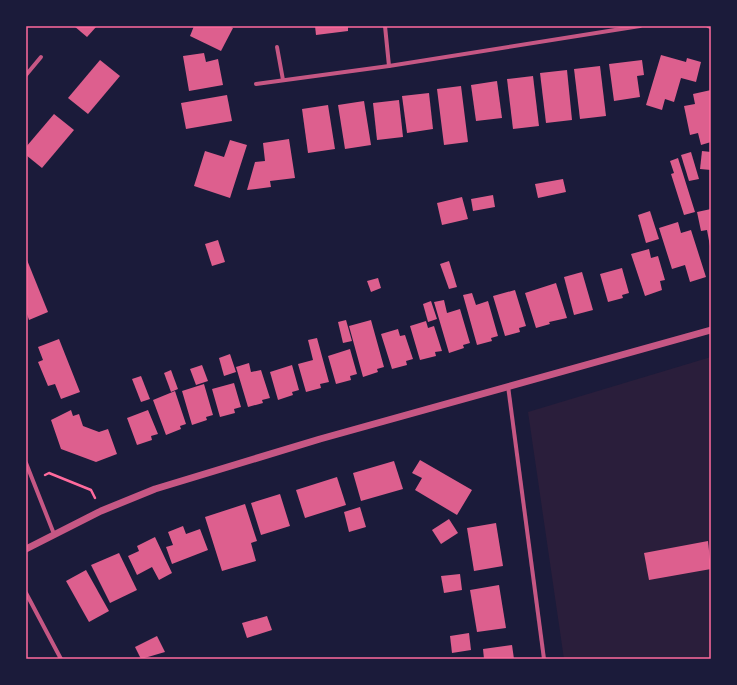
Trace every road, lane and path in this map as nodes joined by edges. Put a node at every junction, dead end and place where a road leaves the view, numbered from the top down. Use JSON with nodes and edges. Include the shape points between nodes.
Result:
{"nodes":[{"id":1,"x":385,"y":26,"type":"edge"},
{"id":2,"x":640,"y":26,"type":"edge"},
{"id":3,"x":708,"y":26,"type":"edge"},
{"id":4,"x":623,"y":27,"type":"edge"},
{"id":5,"x":711,"y":27,"type":"edge"},
{"id":6,"x":277,"y":47,"type":"dead end"},
{"id":7,"x":41,"y":57,"type":"dead end"},
{"id":8,"x":389,"y":66,"type":"junction"},
{"id":9,"x":26,"y":75,"type":"edge"},
{"id":10,"x":283,"y":80,"type":"junction"},
{"id":11,"x":256,"y":84,"type":"dead end"},
{"id":12,"x":711,"y":330,"type":"edge"},
{"id":13,"x":508,"y":386,"type":"junction"},
{"id":14,"x":26,"y":462,"type":"edge"},
{"id":15,"x":33,"y":480,"type":"junction"},
{"id":16,"x":101,"y":511,"type":"junction"},
{"id":17,"x":54,"y":534,"type":"junction"},
{"id":18,"x":26,"y":549,"type":"edge"},
{"id":19,"x":26,"y":593,"type":"edge"},
{"id":20,"x":61,"y":659,"type":"edge"},
{"id":21,"x":544,"y":659,"type":"edge"}],
"edges":[{"from":1,"to":8,"type":"street"},
{"from":2,"to":4,"type":"street"},
{"from":3,"to":5,"type":"street"},
{"from":4,"to":8,"type":"street"},
{"from":6,"to":10,"type":"street"},
{"from":7,"to":9,"type":"street"},
{"from":8,"to":10,"type":"street"},
{"from":10,"to":11,"type":"street"},
{"from":12,"to":13,"type":"street"},
{"from":13,"to":16,"type":"street","via":[[193,477]]},
{"from":13,"to":21,"type":"street"},
{"from":14,"to":15,"type":"street"},
{"from":15,"to":16,"type":"path","via":[[49,473],[91,490]]},
{"from":15,"to":17,"type":"street"},
{"from":16,"to":17,"type":"street"},
{"from":17,"to":18,"type":"street"},
{"from":19,"to":20,"type":"street"}]}
